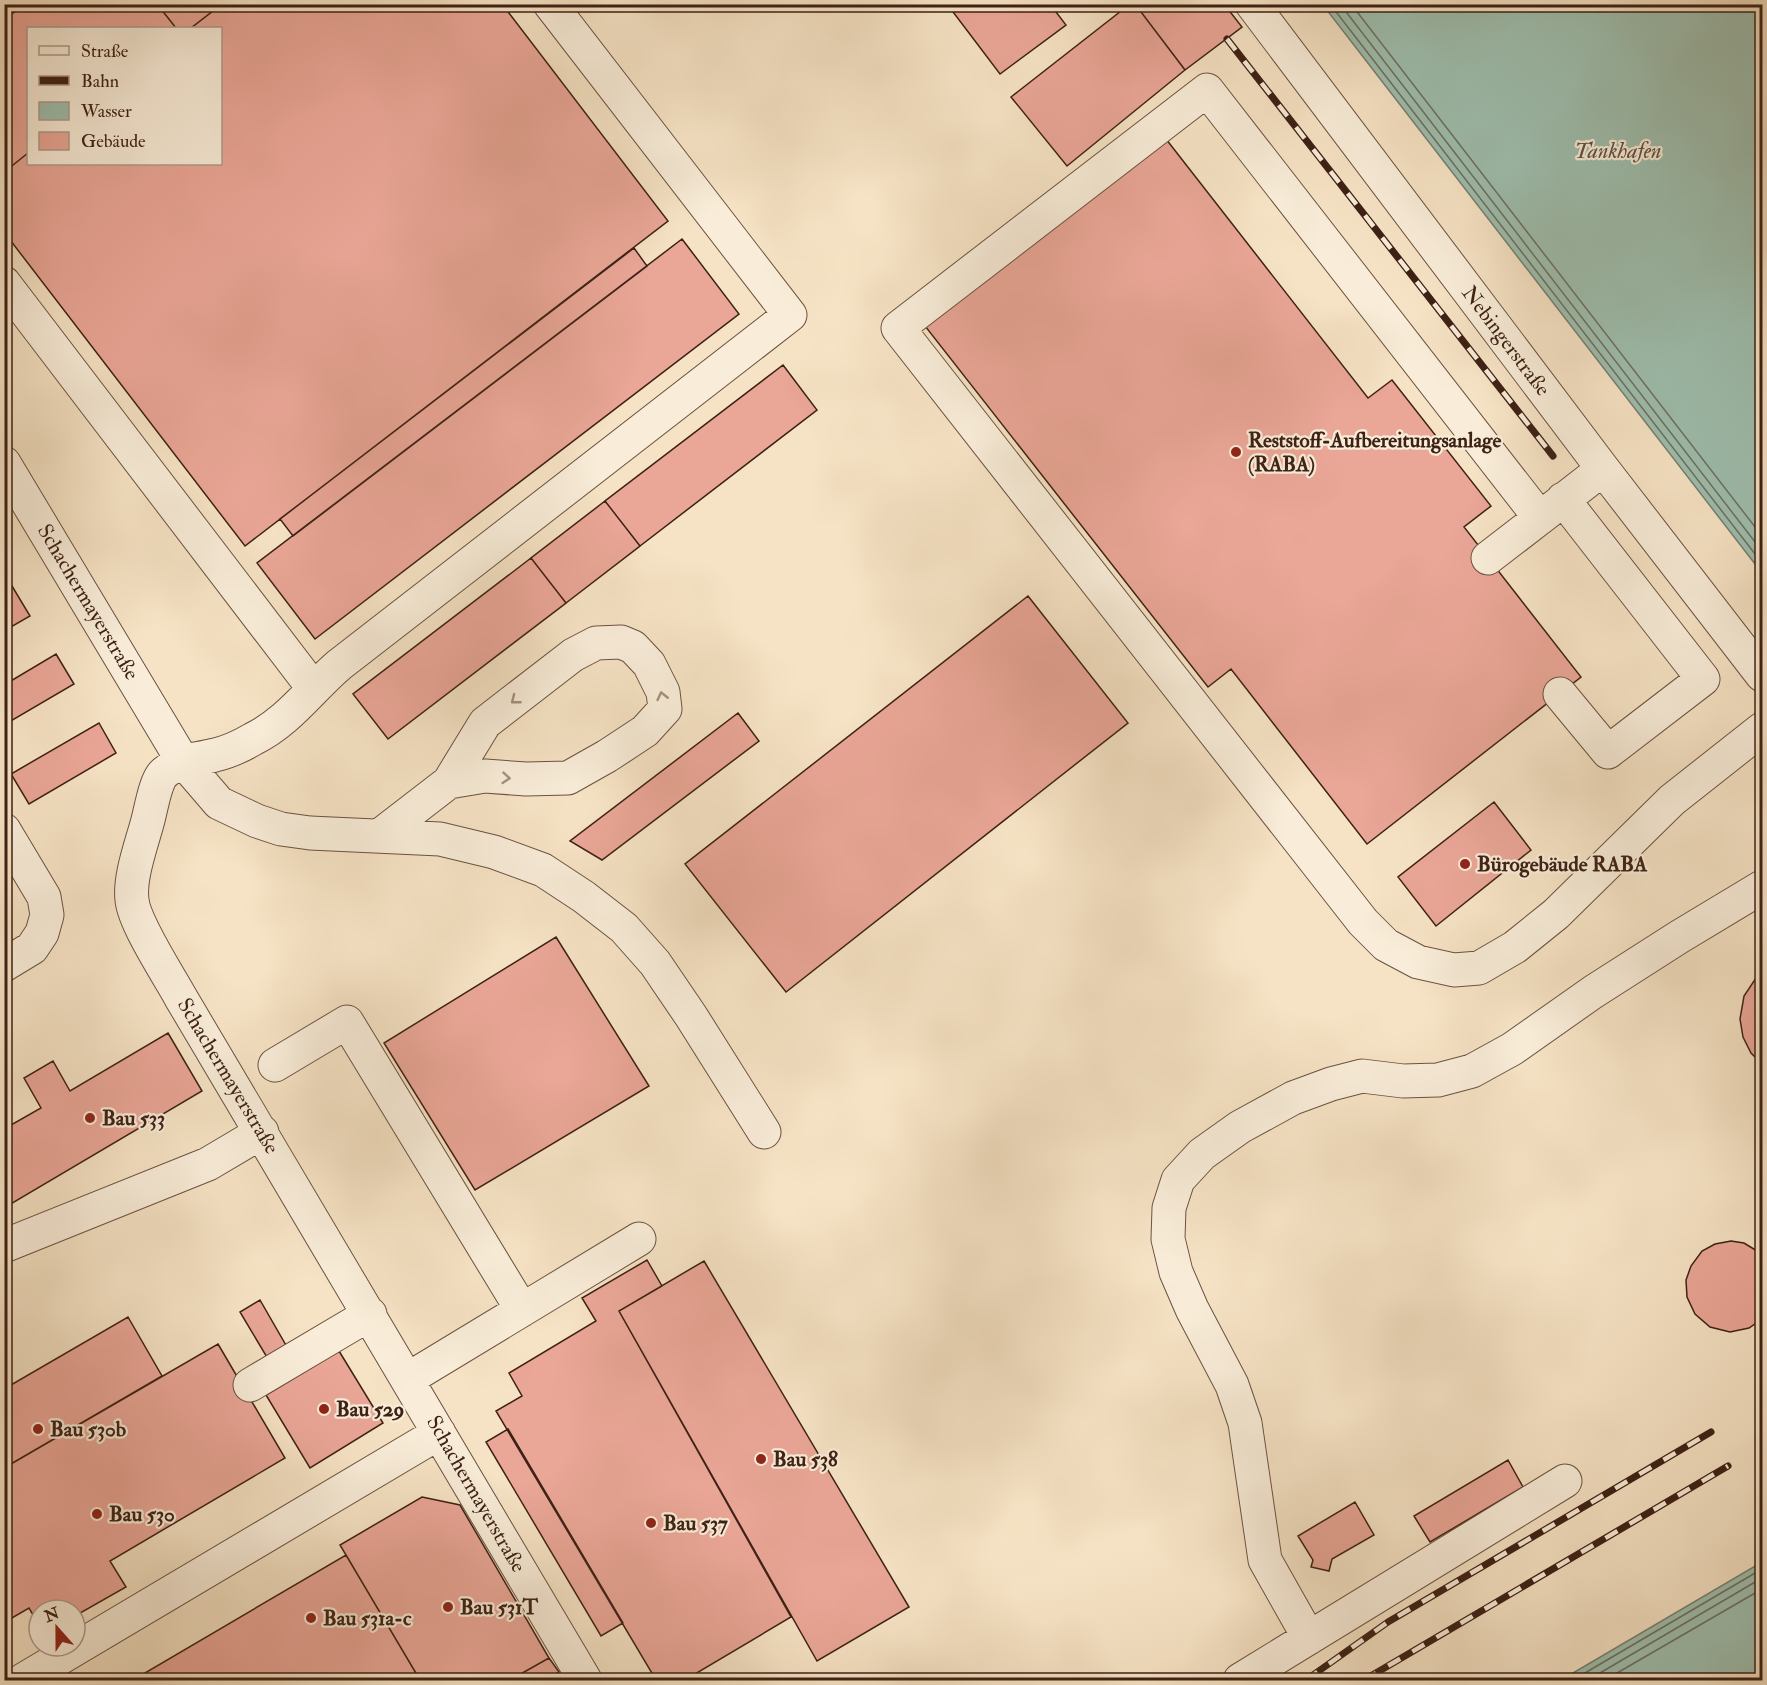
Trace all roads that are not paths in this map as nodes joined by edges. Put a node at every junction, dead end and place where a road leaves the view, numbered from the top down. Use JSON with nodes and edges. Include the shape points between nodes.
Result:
{"nodes":[{"id":1,"x":550,"y":4,"type":"edge"},
{"id":2,"x":1252,"y":4,"type":"edge"},
{"id":3,"x":4,"y":283,"type":"edge"},
{"id":4,"x":4,"y":463,"type":"edge"},
{"id":5,"x":1603,"y":469,"type":"junction"},
{"id":6,"x":1551,"y":508,"type":"junction"},
{"id":7,"x":1488,"y":558,"type":"dead end"},
{"id":8,"x":1762,"y":675,"type":"edge"},
{"id":9,"x":314,"y":689,"type":"junction"},
{"id":10,"x":1560,"y":694,"type":"dead end"},
{"id":11,"x":1762,"y":729,"type":"edge"},
{"id":12,"x":182,"y":760,"type":"junction"},
{"id":13,"x":449,"y":782,"type":"junction"},
{"id":14,"x":4,"y":830,"type":"edge"},
{"id":15,"x":379,"y":836,"type":"junction"},
{"id":16,"x":1762,"y":887,"type":"edge"},
{"id":17,"x":4,"y":964,"type":"edge"},
{"id":18,"x":275,"y":1065,"type":"dead end"},
{"id":19,"x":262,"y":1132,"type":"junction"},
{"id":20,"x":764,"y":1132,"type":"dead end"},
{"id":21,"x":639,"y":1239,"type":"dead end"},
{"id":22,"x":4,"y":1246,"type":"edge"},
{"id":23,"x":522,"y":1310,"type":"junction"},
{"id":24,"x":370,"y":1314,"type":"junction"},
{"id":25,"x":408,"y":1379,"type":"junction"},
{"id":26,"x":250,"y":1385,"type":"dead end"},
{"id":27,"x":440,"y":1432,"type":"junction"},
{"id":28,"x":1565,"y":1480,"type":"dead end"},
{"id":29,"x":1308,"y":1638,"type":"junction"},
{"id":30,"x":22,"y":1680,"type":"edge"},
{"id":31,"x":585,"y":1680,"type":"edge"},
{"id":32,"x":1240,"y":1680,"type":"edge"}],
"edges":[{"from":1,"to":9,"type":"street","via":[[790,315],[339,665]]},
{"from":2,"to":5,"type":"street","name":"Nebingerstraße"},
{"from":3,"to":9,"type":"street"},
{"from":4,"to":12,"type":"street","name":"Schachermayerstraße"},
{"from":5,"to":6,"type":"street"},
{"from":5,"to":8,"type":"street","name":"Nebingerstraße"},
{"from":6,"to":7,"type":"street"},
{"from":6,"to":10,"type":"street","via":[[1703,679],[1608,752]]},
{"from":6,"to":11,"type":"street","via":[[1207,90],[898,328],[1362,922],[1386,945],[1418,962],[1454,970],[1479,968],[1515,947],[1556,914],[1672,800]]},
{"from":9,"to":12,"type":"street","via":[[294,711],[255,739],[214,755]]},
{"from":12,"to":15,"type":"street","via":[[219,803],[256,821],[310,833]]},
{"from":12,"to":19,"type":"street","name":"Schachermayerstraße","via":[[162,774],[152,804],[132,888],[134,911]]},
{"from":13,"to":13,"type":"street","one_way":true,"via":[[485,776],[568,778],[645,730],[665,709],[663,692],[648,664],[633,647],[621,642],[596,643],[573,655],[485,723]]},
{"from":13,"to":15,"type":"street"},
{"from":14,"to":17,"type":"street","via":[[44,897],[47,915],[32,948]]},
{"from":15,"to":20,"type":"street","via":[[440,839],[494,852],[543,870],[584,897],[624,928],[655,963]]},
{"from":16,"to":29,"type":"street","via":[[1472,1071],[1438,1080],[1362,1077],[1293,1098],[1240,1127],[1202,1154],[1178,1180],[1169,1208],[1168,1239],[1176,1272],[1232,1385],[1245,1423],[1265,1560]]},
{"from":18,"to":23,"type":"street","via":[[347,1022]]},
{"from":19,"to":22,"type":"street","via":[[207,1164]]},
{"from":19,"to":24,"type":"street","name":"Schachermayerstraße"},
{"from":21,"to":23,"type":"street"},
{"from":23,"to":25,"type":"street"},
{"from":24,"to":25,"type":"street","name":"Schachermayerstraße"},
{"from":24,"to":26,"type":"street"},
{"from":25,"to":27,"type":"street","name":"Schachermayerstraße"},
{"from":27,"to":30,"type":"street"},
{"from":27,"to":31,"type":"street","name":"Schachermayerstraße"},
{"from":28,"to":29,"type":"street"},
{"from":29,"to":32,"type":"street"}]}
